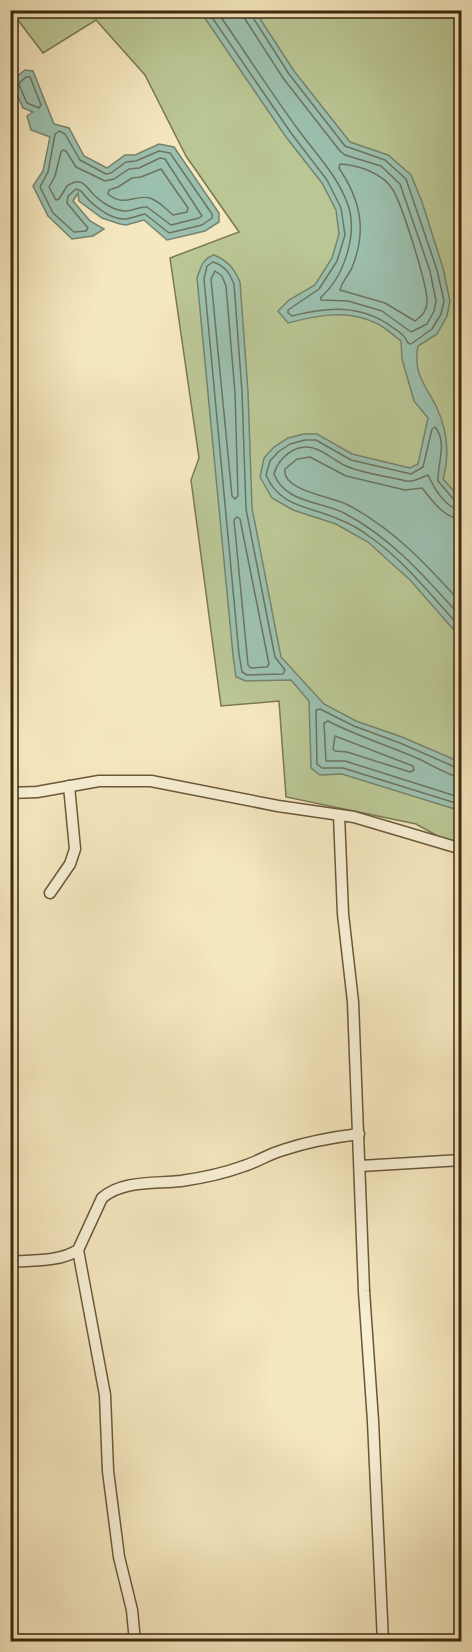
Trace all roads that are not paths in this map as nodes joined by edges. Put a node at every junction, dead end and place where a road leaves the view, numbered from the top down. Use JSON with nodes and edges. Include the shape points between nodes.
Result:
{"nodes":[{"id":1,"x":69,"y":786,"type":"junction"},
{"id":2,"x":10,"y":793,"type":"edge"},
{"id":3,"x":339,"y":815,"type":"junction"},
{"id":4,"x":462,"y":849,"type":"edge"},
{"id":5,"x":50,"y":893,"type":"dead end"},
{"id":6,"x":359,"y":1134,"type":"junction"},
{"id":7,"x":462,"y":1160,"type":"edge"},
{"id":8,"x":360,"y":1166,"type":"junction"},
{"id":9,"x":78,"y":1250,"type":"junction"},
{"id":10,"x":10,"y":1262,"type":"edge"},
{"id":11,"x":135,"y":1641,"type":"edge"},
{"id":12,"x":383,"y":1641,"type":"edge"}],
"edges":[{"from":1,"to":2,"type":"street"},
{"from":1,"to":3,"type":"street","via":[[99,781],[151,781]]},
{"from":1,"to":5,"type":"street","via":[[75,849],[70,864]]},
{"from":3,"to":4,"type":"street"},
{"from":3,"to":6,"type":"street"},
{"from":6,"to":8,"type":"street"},
{"from":6,"to":9,"type":"street","via":[[282,1150],[244,1167],[109,1192],[102,1198]]},
{"from":7,"to":8,"type":"street"},
{"from":8,"to":12,"type":"street"},
{"from":9,"to":10,"type":"street","via":[[58,1258]]},
{"from":9,"to":11,"type":"street","via":[[105,1395],[108,1471]]}]}
